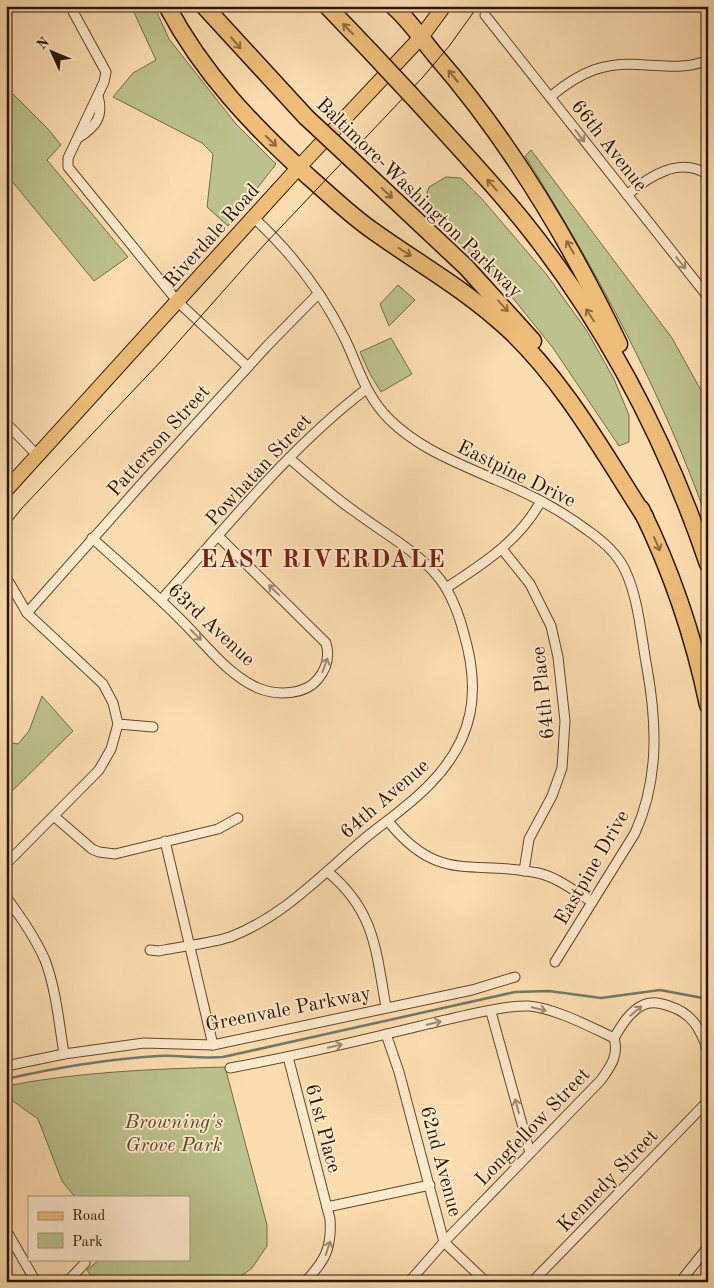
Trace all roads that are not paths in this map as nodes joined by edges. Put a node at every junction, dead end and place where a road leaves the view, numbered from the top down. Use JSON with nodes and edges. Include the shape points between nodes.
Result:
{"nodes":[{"id":1,"x":70,"y":6,"type":"edge"},
{"id":2,"x":167,"y":6,"type":"edge"},
{"id":3,"x":204,"y":6,"type":"edge"},
{"id":4,"x":327,"y":6,"type":"edge"},
{"id":5,"x":393,"y":6,"type":"edge"},
{"id":6,"x":444,"y":6,"type":"edge"},
{"id":7,"x":485,"y":15,"type":"dead end"},
{"id":8,"x":422,"y":36,"type":"junction"},
{"id":9,"x":708,"y":60,"type":"edge"},
{"id":10,"x":550,"y":97,"type":"junction"},
{"id":11,"x":299,"y":167,"type":"junction"},
{"id":12,"x":708,"y":175,"type":"edge"},
{"id":13,"x":627,"y":195,"type":"junction"},
{"id":14,"x":254,"y":218,"type":"junction"},
{"id":15,"x":318,"y":294,"type":"junction"},
{"id":16,"x":708,"y":297,"type":"edge"},
{"id":17,"x":178,"y":302,"type":"junction"},
{"id":18,"x":248,"y":367,"type":"junction"},
{"id":19,"x":365,"y":390,"type":"junction"},
{"id":20,"x":6,"y":423,"type":"edge"},
{"id":21,"x":664,"y":450,"type":"junction"},
{"id":22,"x":37,"y":455,"type":"junction"},
{"id":23,"x":289,"y":458,"type":"junction"},
{"id":24,"x":6,"y":490,"type":"edge"},
{"id":25,"x":541,"y":501,"type":"junction"},
{"id":26,"x":645,"y":518,"type":"junction"},
{"id":27,"x":219,"y":536,"type":"junction"},
{"id":28,"x":92,"y":538,"type":"junction"},
{"id":29,"x":502,"y":549,"type":"junction"},
{"id":30,"x":708,"y":564,"type":"edge"},
{"id":31,"x":6,"y":578,"type":"edge"},
{"id":32,"x":446,"y":588,"type":"junction"},
{"id":33,"x":161,"y":600,"type":"junction"},
{"id":34,"x":27,"y":613,"type":"junction"},
{"id":35,"x":708,"y":705,"type":"edge"},
{"id":36,"x":118,"y":724,"type":"junction"},
{"id":37,"x":153,"y":727,"type":"dead end"},
{"id":38,"x":55,"y":817,"type":"junction"},
{"id":39,"x":238,"y":818,"type":"dead end"},
{"id":40,"x":388,"y":821,"type":"junction"},
{"id":41,"x":165,"y":841,"type":"junction"},
{"id":42,"x":6,"y":864,"type":"edge"},
{"id":43,"x":524,"y":871,"type":"junction"},
{"id":44,"x":328,"y":872,"type":"junction"},
{"id":45,"x":6,"y":898,"type":"edge"},
{"id":46,"x":592,"y":902,"type":"junction"},
{"id":47,"x":190,"y":945,"type":"junction"},
{"id":48,"x":150,"y":950,"type":"dead end"},
{"id":49,"x":555,"y":962,"type":"dead end"},
{"id":50,"x":515,"y":977,"type":"dead end"},
{"id":51,"x":386,"y":1008,"type":"junction"},
{"id":52,"x":491,"y":1012,"type":"junction"},
{"id":53,"x":386,"y":1034,"type":"junction"},
{"id":54,"x":614,"y":1038,"type":"junction"},
{"id":55,"x":213,"y":1044,"type":"junction"},
{"id":56,"x":708,"y":1052,"type":"edge"},
{"id":57,"x":64,"y":1054,"type":"junction"},
{"id":58,"x":288,"y":1057,"type":"junction"},
{"id":59,"x":6,"y":1066,"type":"edge"},
{"id":60,"x":230,"y":1068,"type":"dead end"},
{"id":61,"x":708,"y":1101,"type":"edge"},
{"id":62,"x":530,"y":1153,"type":"junction"},
{"id":63,"x":430,"y":1185,"type":"junction"},
{"id":64,"x":327,"y":1207,"type":"junction"},
{"id":65,"x":6,"y":1230,"type":"edge"},
{"id":66,"x":444,"y":1242,"type":"junction"},
{"id":67,"x":708,"y":1247,"type":"edge"},
{"id":68,"x":85,"y":1263,"type":"dead end"},
{"id":69,"x":36,"y":1282,"type":"edge"},
{"id":70,"x":67,"y":1282,"type":"edge"},
{"id":71,"x":304,"y":1282,"type":"edge"},
{"id":72,"x":409,"y":1282,"type":"edge"},
{"id":73,"x":486,"y":1282,"type":"edge"},
{"id":74,"x":532,"y":1282,"type":"edge"},
{"id":75,"x":680,"y":1282,"type":"edge"}],
"edges":[{"from":1,"to":17,"type":"street","via":[[105,66],[104,82],[98,96],[102,108],[98,120],[77,138],[68,158],[68,167]]},
{"from":2,"to":11,"type":"highway","one_way":true,"via":[[193,51],[231,100]]},
{"from":3,"to":26,"type":"highway","name":"Baltimore-Washington Parkway","one_way":true,"bridge":true,"via":[[306,117],[466,267],[516,320],[581,404]]},
{"from":21,"to":4,"type":"highway","one_way":true,"bridge":true,"via":[[611,348],[560,270],[499,192]]},
{"from":5,"to":8,"type":"highway"},
{"from":6,"to":8,"type":"main road","name":"Riverdale Road"},
{"from":7,"to":10,"type":"street","name":"66th Avenue"},
{"from":8,"to":11,"type":"main road","name":"Riverdale Road"},
{"from":21,"to":8,"type":"highway","one_way":true,"via":[[628,362],[556,223],[515,159]]},
{"from":9,"to":10,"type":"street","via":[[677,67],[607,66],[581,74]]},
{"from":10,"to":13,"type":"street","name":"66th Avenue","one_way":true},
{"from":11,"to":14,"type":"main road","name":"Riverdale Road"},
{"from":11,"to":26,"type":"highway","one_way":true,"via":[[374,232],[468,294],[526,346],[562,391]]},
{"from":12,"to":13,"type":"street","via":[[689,168],[664,170],[644,180]]},
{"from":13,"to":16,"type":"street","name":"66th Avenue","one_way":true},
{"from":14,"to":15,"type":"street","name":"Eastpine Drive","via":[[296,260]]},
{"from":14,"to":17,"type":"main road","name":"Riverdale Road"},
{"from":15,"to":18,"type":"street","name":"Patterson Street"},
{"from":15,"to":19,"type":"street","name":"Eastpine Drive","via":[[345,340]]},
{"from":17,"to":18,"type":"street"},
{"from":17,"to":22,"type":"main road","name":"Riverdale Road"},
{"from":18,"to":28,"type":"street","name":"Patterson Street"},
{"from":19,"to":23,"type":"street","name":"Powhatan Street"},
{"from":19,"to":25,"type":"street","name":"Eastpine Drive","via":[[388,419],[430,450]]},
{"from":20,"to":22,"type":"street"},
{"from":21,"to":30,"type":"highway"},
{"from":22,"to":24,"type":"main road","name":"Riverdale Road"},
{"from":23,"to":27,"type":"street","name":"Powhatan Street"},
{"from":23,"to":32,"type":"street","name":"64th Avenue","via":[[342,503],[408,550],[434,572]]},
{"from":25,"to":29,"type":"street"},
{"from":25,"to":46,"type":"street","name":"Eastpine Drive","via":[[594,535],[622,564],[636,608],[653,703],[654,762],[642,817]]},
{"from":26,"to":35,"type":"highway","name":"Baltimore-Washington Parkway","one_way":true,"via":[[664,559]]},
{"from":27,"to":33,"type":"street","name":"Powhatan Street"},
{"from":33,"to":27,"type":"street","name":"63rd Avenue","one_way":true,"via":[[239,676],[258,688],[300,691],[316,682],[327,664],[327,648],[309,624]]},
{"from":28,"to":33,"type":"street","name":"63rd Avenue"},
{"from":28,"to":34,"type":"street","name":"Patterson Street"},
{"from":29,"to":32,"type":"street"},
{"from":29,"to":43,"type":"street","name":"64th Place","via":[[530,584],[551,626],[565,721],[562,768],[552,796],[529,839]]},
{"from":31,"to":34,"type":"street"},
{"from":32,"to":40,"type":"street","name":"64th Avenue","via":[[460,619],[473,668],[473,696],[467,728],[440,774]]},
{"from":34,"to":36,"type":"street","via":[[103,684],[114,703]]},
{"from":36,"to":37,"type":"street"},
{"from":36,"to":38,"type":"street","via":[[106,761]]},
{"from":38,"to":41,"type":"street","via":[[99,852],[115,854]]},
{"from":38,"to":42,"type":"street"},
{"from":39,"to":41,"type":"street","via":[[218,829]]},
{"from":40,"to":43,"type":"street","via":[[419,852],[440,862],[470,868]]},
{"from":40,"to":44,"type":"street","name":"64th Avenue"},
{"from":41,"to":47,"type":"street"},
{"from":43,"to":46,"type":"street","via":[[554,879]]},
{"from":44,"to":47,"type":"street","name":"64th Avenue","via":[[285,907],[249,928],[229,937]]},
{"from":44,"to":51,"type":"street","via":[[342,884],[364,913],[373,937]]},
{"from":45,"to":57,"type":"street","via":[[45,960]]},
{"from":46,"to":49,"type":"street","name":"Eastpine Drive"},
{"from":47,"to":48,"type":"street","name":"64th Avenue"},
{"from":47,"to":55,"type":"street"},
{"from":50,"to":51,"type":"street","name":"Greenvale Parkway","via":[[472,990]]},
{"from":51,"to":55,"type":"street","name":"Greenvale Parkway"},
{"from":53,"to":52,"type":"street","one_way":true},
{"from":52,"to":54,"type":"street","one_way":true,"via":[[521,1006],[541,1008]]},
{"from":62,"to":52,"type":"street","one_way":true},
{"from":58,"to":53,"type":"street","one_way":true},
{"from":53,"to":63,"type":"street","name":"62nd Avenue"},
{"from":54,"to":56,"type":"street","one_way":true,"via":[[627,1019],[644,1004],[653,1002],[668,1005],[690,1017]]},
{"from":54,"to":62,"type":"street","name":"Longfellow Street","via":[[616,1054],[612,1066]]},
{"from":55,"to":57,"type":"street","name":"Greenvale Parkway","via":[[144,1042]]},
{"from":57,"to":59,"type":"street","name":"Greenvale Parkway"},
{"from":58,"to":60,"type":"street"},
{"from":58,"to":64,"type":"street","name":"61st Place"},
{"from":61,"to":74,"type":"street","name":"Kennedy Street"},
{"from":62,"to":66,"type":"street","name":"Longfellow Street"},
{"from":63,"to":64,"type":"street"},
{"from":63,"to":66,"type":"street","name":"62nd Avenue"},
{"from":71,"to":64,"type":"street","name":"61st Place","one_way":true,"via":[[324,1260],[330,1244]]},
{"from":65,"to":69,"type":"street"},
{"from":66,"to":72,"type":"street","name":"Longfellow Street"},
{"from":66,"to":73,"type":"street","name":"62nd Avenue"},
{"from":67,"to":75,"type":"street"},
{"from":68,"to":70,"type":"street"}]}
